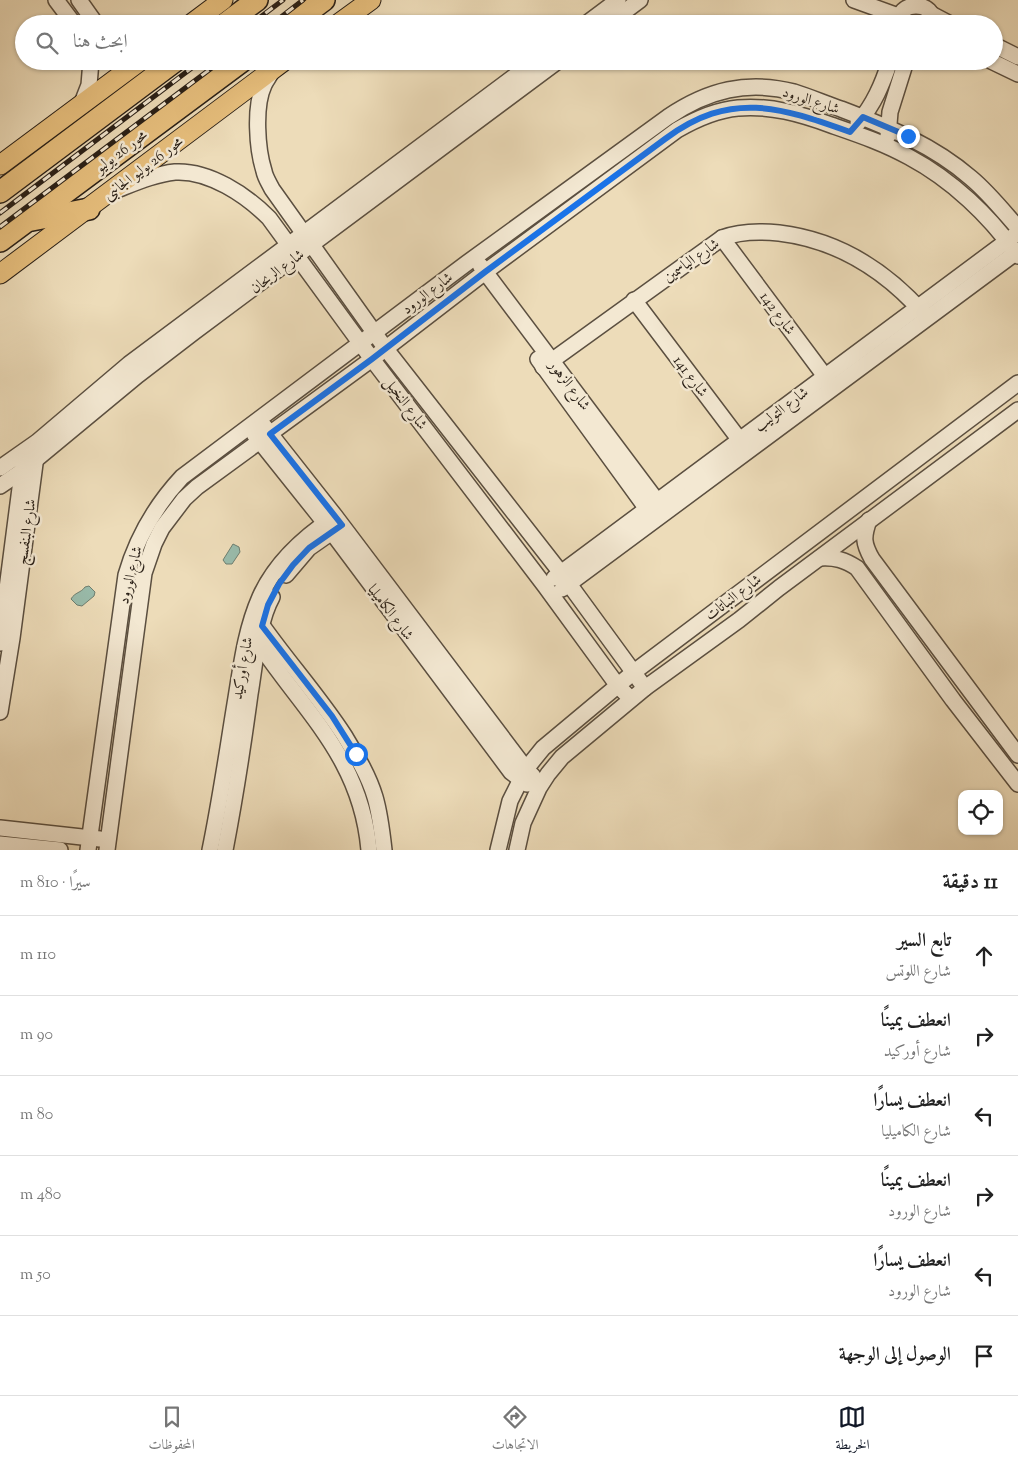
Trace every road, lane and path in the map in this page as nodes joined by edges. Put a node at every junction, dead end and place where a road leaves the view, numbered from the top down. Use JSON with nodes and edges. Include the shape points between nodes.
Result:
{"nodes":[{"id":1,"x":56,"y":0,"type":"edge"},
{"id":2,"x":79,"y":0,"type":"edge"},
{"id":3,"x":223,"y":0,"type":"edge"},
{"id":4,"x":256,"y":0,"type":"edge"},
{"id":5,"x":324,"y":0,"type":"edge"},
{"id":6,"x":371,"y":0,"type":"edge"},
{"id":7,"x":618,"y":0,"type":"edge"},
{"id":8,"x":640,"y":0,"type":"edge"},
{"id":9,"x":854,"y":0,"type":"edge"},
{"id":10,"x":918,"y":6,"type":"edge"},
{"id":11,"x":67,"y":15,"type":"edge"},
{"id":12,"x":90,"y":15,"type":"edge"},
{"id":13,"x":203,"y":15,"type":"edge"},
{"id":14,"x":237,"y":15,"type":"edge"},
{"id":15,"x":304,"y":15,"type":"edge"},
{"id":16,"x":350,"y":15,"type":"edge"},
{"id":17,"x":598,"y":15,"type":"edge"},
{"id":18,"x":620,"y":15,"type":"edge"},
{"id":19,"x":888,"y":15,"type":"edge"},
{"id":20,"x":902,"y":15,"type":"edge"},
{"id":21,"x":934,"y":15,"type":"edge"},
{"id":22,"x":1003,"y":50,"type":"edge"},
{"id":23,"x":1018,"y":57,"type":"edge"},
{"id":24,"x":1003,"y":67,"type":"edge"},
{"id":25,"x":90,"y":70,"type":"edge"},
{"id":26,"x":128,"y":70,"type":"edge"},
{"id":27,"x":163,"y":70,"type":"edge"},
{"id":28,"x":230,"y":70,"type":"edge"},
{"id":29,"x":271,"y":70,"type":"edge"},
{"id":30,"x":275,"y":70,"type":"edge"},
{"id":31,"x":524,"y":70,"type":"edge"},
{"id":32,"x":545,"y":70,"type":"edge"},
{"id":33,"x":887,"y":70,"type":"edge"},
{"id":34,"x":903,"y":70,"type":"edge"},
{"id":35,"x":1018,"y":74,"type":"edge"},
{"id":36,"x":82,"y":103,"type":"junction"},
{"id":37,"x":863,"y":117,"type":"junction"},
{"id":38,"x":656,"y":125,"type":"junction"},
{"id":39,"x":888,"y":127,"type":"junction"},
{"id":40,"x":850,"y":132,"type":"junction"},
{"id":41,"x":665,"y":139,"type":"junction"},
{"id":42,"x":627,"y":147,"type":"junction"},
{"id":43,"x":888,"y":147,"type":"junction"},
{"id":44,"x":636,"y":160,"type":"junction"},
{"id":45,"x":0,"y":165,"type":"edge"},
{"id":46,"x":113,"y":191,"type":"junction"},
{"id":47,"x":0,"y":192,"type":"edge"},
{"id":48,"x":89,"y":208,"type":"junction"},
{"id":49,"x":27,"y":221,"type":"junction"},
{"id":50,"x":1018,"y":228,"type":"edge"},
{"id":51,"x":722,"y":238,"type":"junction"},
{"id":52,"x":308,"y":239,"type":"junction"},
{"id":53,"x":0,"y":242,"type":"edge"},
{"id":54,"x":1015,"y":247,"type":"edge"},
{"id":55,"x":293,"y":250,"type":"junction"},
{"id":56,"x":471,"y":260,"type":"junction"},
{"id":57,"x":0,"y":274,"type":"edge"},
{"id":58,"x":482,"y":275,"type":"junction"},
{"id":59,"x":634,"y":300,"type":"junction"},
{"id":60,"x":923,"y":313,"type":"junction"},
{"id":61,"x":374,"y":332,"type":"junction"},
{"id":62,"x":361,"y":344,"type":"junction"},
{"id":63,"x":386,"y":349,"type":"junction"},
{"id":64,"x":372,"y":359,"type":"junction"},
{"id":65,"x":548,"y":364,"type":"junction"},
{"id":66,"x":134,"y":370,"type":"junction"},
{"id":67,"x":829,"y":382,"type":"junction"},
{"id":68,"x":1018,"y":383,"type":"edge"},
{"id":69,"x":1018,"y":410,"type":"edge"},
{"id":70,"x":254,"y":423,"type":"junction"},
{"id":71,"x":264,"y":438,"type":"junction"},
{"id":72,"x":37,"y":442,"type":"joint"},
{"id":73,"x":744,"y":446,"type":"junction"},
{"id":74,"x":30,"y":456,"type":"junction"},
{"id":75,"x":209,"y":457,"type":"junction"},
{"id":76,"x":0,"y":468,"type":"edge"},
{"id":77,"x":22,"y":471,"type":"junction"},
{"id":78,"x":217,"y":471,"type":"junction"},
{"id":79,"x":0,"y":486,"type":"edge"},
{"id":80,"x":657,"y":510,"type":"junction"},
{"id":81,"x":869,"y":520,"type":"junction"},
{"id":82,"x":333,"y":524,"type":"junction"},
{"id":83,"x":820,"y":558,"type":"junction"},
{"id":84,"x":565,"y":579,"type":"junction"},
{"id":85,"x":549,"y":591,"type":"junction"},
{"id":86,"x":255,"y":623,"type":"junction"},
{"id":87,"x":4,"y":639,"type":"edge"},
{"id":88,"x":258,"y":642,"type":"junction"},
{"id":89,"x":4,"y":662,"type":"edge"},
{"id":90,"x":634,"y":672,"type":"junction"},
{"id":91,"x":618,"y":686,"type":"junction"},
{"id":92,"x":645,"y":688,"type":"junction"},
{"id":93,"x":1,"y":696,"type":"edge"},
{"id":94,"x":631,"y":699,"type":"junction"},
{"id":95,"x":108,"y":704,"type":"junction"},
{"id":96,"x":126,"y":707,"type":"junction"},
{"id":97,"x":0,"y":712,"type":"edge"},
{"id":98,"x":1018,"y":755,"type":"edge"},
{"id":99,"x":523,"y":774,"type":"junction"},
{"id":100,"x":1018,"y":784,"type":"edge"},
{"id":101,"x":541,"y":785,"type":"junction"},
{"id":102,"x":0,"y":828,"type":"edge"},
{"id":103,"x":0,"y":844,"type":"edge"},
{"id":104,"x":89,"y":844,"type":"edge"},
{"id":105,"x":108,"y":845,"type":"edge"},
{"id":106,"x":60,"y":850,"type":"edge"},
{"id":107,"x":210,"y":850,"type":"edge"},
{"id":108,"x":224,"y":850,"type":"edge"},
{"id":109,"x":368,"y":850,"type":"edge"},
{"id":110,"x":384,"y":850,"type":"edge"},
{"id":111,"x":498,"y":850,"type":"edge"},
{"id":112,"x":517,"y":850,"type":"edge"}],
"edges":[{"from":1,"to":11,"type":"street"},
{"from":2,"to":12,"type":"street"},
{"from":3,"to":13,"type":"main road"},
{"from":4,"to":14,"type":"highway"},
{"from":5,"to":15,"type":"highway"},
{"from":6,"to":16,"type":"main road"},
{"from":7,"to":17,"type":"street"},
{"from":8,"to":18,"type":"street"},
{"from":9,"to":19,"type":"street"},
{"from":10,"to":20,"type":"street","via":[[902,9]]},
{"from":10,"to":21,"type":"street"},
{"from":22,"to":23,"type":"street"},
{"from":24,"to":35,"type":"street"},
{"from":25,"to":36,"type":"street"},
{"from":26,"to":36,"type":"main road"},
{"from":27,"to":47,"type":"highway"},
{"from":28,"to":49,"type":"highway","name":"محور 26 يوليو"},
{"from":29,"to":46,"type":"main road","name":"محور 26 يوليو الجانبى"},
{"from":30,"to":52,"type":"street","name":"شارع النخيل","via":[[263,86],[259,107],[259,151],[272,189]]},
{"from":31,"to":52,"type":"street","name":"شارع الريحان"},
{"from":32,"to":52,"type":"street","name":"شارع الريحان"},
{"from":33,"to":37,"type":"street","via":[[880,90]]},
{"from":34,"to":39,"type":"street"},
{"from":36,"to":45,"type":"main road"},
{"from":37,"to":38,"type":"street","name":"شارع الورود","via":[[796,93],[756,87],[710,94]]},
{"from":37,"to":39,"type":"street","name":"شارع الورود"},
{"from":37,"to":40,"type":"street"},
{"from":38,"to":41,"type":"street"},
{"from":38,"to":42,"type":"street","name":"شارع الورود"},
{"from":39,"to":43,"type":"street"},
{"from":39,"to":50,"type":"street","name":"شارع الورود","via":[[951,162],[986,192]]},
{"from":40,"to":41,"type":"street","name":"شارع الورود","via":[[793,113],[757,107],[716,112],[696,119]]},
{"from":40,"to":43,"type":"street","name":"شارع الورود"},
{"from":41,"to":44,"type":"street","name":"شارع الورود"},
{"from":42,"to":44,"type":"street"},
{"from":42,"to":56,"type":"street","name":"شارع الورود"},
{"from":43,"to":54,"type":"street","name":"شارع الورود","via":[[945,180]]},
{"from":44,"to":58,"type":"street","name":"شارع الورود"},
{"from":46,"to":48,"type":"main road","name":"محور 26 يوليو الجانبى"},
{"from":46,"to":55,"type":"street","name":"شارع النخيل","via":[[176,172],[213,180],[260,208]]},
{"from":48,"to":49,"type":"highway"},
{"from":48,"to":57,"type":"main road","name":"محور 26 يوليو الجانبى"},
{"from":49,"to":53,"type":"highway","name":"محور 26 يوليو"},
{"from":51,"to":59,"type":"street","name":"شارع الياسمين"},
{"from":51,"to":60,"type":"street","name":"شارع الياسمين","via":[[733,234],[772,232],[827,244],[876,269]]},
{"from":51,"to":67,"type":"street","name":"شارع 142"},
{"from":52,"to":55,"type":"street","name":"شارع الريحان"},
{"from":52,"to":61,"type":"street","name":"شارع النخيل"},
{"from":54,"to":60,"type":"street","name":"شارع التوليب"},
{"from":55,"to":62,"type":"street","name":"شارع النخيل"},
{"from":55,"to":66,"type":"street","name":"شارع الريحان"},
{"from":56,"to":58,"type":"street","name":"شارع الزهور"},
{"from":56,"to":61,"type":"street","name":"شارع الورود"},
{"from":58,"to":63,"type":"street","name":"شارع الورود"},
{"from":58,"to":65,"type":"street","name":"شارع الزهور"},
{"from":59,"to":65,"type":"street","name":"شارع الياسمين"},
{"from":59,"to":73,"type":"street","name":"شارع 141"},
{"from":60,"to":67,"type":"street","name":"شارع التوليب"},
{"from":61,"to":62,"type":"street","name":"شارع الورود"},
{"from":61,"to":63,"type":"street","name":"شارع النخيل"},
{"from":62,"to":64,"type":"street","name":"شارع النخيل"},
{"from":62,"to":70,"type":"street","name":"شارع الورود"},
{"from":63,"to":64,"type":"street","name":"شارع الورود"},
{"from":63,"to":84,"type":"street","name":"شارع النخيل"},
{"from":64,"to":71,"type":"street","name":"شارع الورود"},
{"from":64,"to":85,"type":"street","name":"شارع النخيل"},
{"from":65,"to":80,"type":"street","name":"شارع الزهور"},
{"from":66,"to":72,"type":"street","name":"شارع الريحان"},
{"from":66,"to":74,"type":"street","name":"شارع الريحان"},
{"from":67,"to":73,"type":"street","name":"شارع التوليب"},
{"from":68,"to":90,"type":"street","name":"شارع النباتات"},
{"from":69,"to":81,"type":"street","name":"شارع النباتات"},
{"from":70,"to":71,"type":"street","name":"شارع الكاميليا"},
{"from":70,"to":75,"type":"street","name":"شارع الورود"},
{"from":71,"to":78,"type":"street","name":"شارع الورود"},
{"from":71,"to":82,"type":"street","name":"شارع الكاميليا"},
{"from":72,"to":74,"type":"street","name":"شارع البنفسج"},
{"from":73,"to":80,"type":"street","name":"شارع التوليب"},
{"from":74,"to":76,"type":"street","name":"شارع الريحان"},
{"from":74,"to":77,"type":"street","name":"شارع الريحان"},
{"from":74,"to":87,"type":"street","name":"شارع البنفسج"},
{"from":75,"to":78,"type":"street"},
{"from":75,"to":95,"type":"street","name":"شارع الورود","via":[[169,491],[138,539],[125,581]]},
{"from":77,"to":79,"type":"street","name":"شارع الريحان"},
{"from":77,"to":87,"type":"street","name":"شارع البنفسج"},
{"from":78,"to":96,"type":"street","name":"شارع الورود","via":[[184,499],[154,544],[144,573]]},
{"from":80,"to":84,"type":"street","name":"شارع التوليب"},
{"from":81,"to":83,"type":"street","name":"شارع النباتات"},
{"from":81,"to":98,"type":"street","via":[[864,533],[865,547],[872,559]]},
{"from":82,"to":86,"type":"street","name":"شارع أوركيد","via":[[303,539],[287,556],[260,596]]},
{"from":82,"to":99,"type":"street","name":"شارع الكاميليا"},
{"from":83,"to":92,"type":"street","name":"شارع النباتات"},
{"from":83,"to":100,"type":"street","via":[[833,557],[858,568]]},
{"from":84,"to":85,"type":"street","name":"شارع التوليب"},
{"from":84,"to":90,"type":"street","name":"شارع النخيل"},
{"from":85,"to":91,"type":"street","name":"شارع النخيل"},
{"from":86,"to":88,"type":"street"},
{"from":86,"to":107,"type":"street","name":"شارع أوركيد","via":[[244,647]]},
{"from":86,"to":110,"type":"street","via":[[332,716],[356,754],[375,796]]},
{"from":87,"to":89,"type":"street","name":"شارع البنفسج"},
{"from":88,"to":108,"type":"street","name":"شارع أوركيد"},
{"from":88,"to":109,"type":"street","via":[[321,726],[343,762],[360,801]]},
{"from":89,"to":93,"type":"street","name":"شارع البنفسج"},
{"from":90,"to":91,"type":"street","name":"شارع النباتات"},
{"from":90,"to":92,"type":"street","name":"شارع النخيل"},
{"from":91,"to":94,"type":"street","name":"شارع النخيل"},
{"from":91,"to":99,"type":"street","name":"شارع النباتات","via":[[543,748]]},
{"from":92,"to":94,"type":"street","name":"شارع النباتات"},
{"from":93,"to":97,"type":"street","name":"شارع البنفسج"},
{"from":94,"to":101,"type":"street","name":"شارع النباتات","via":[[562,757]]},
{"from":95,"to":96,"type":"street"},
{"from":95,"to":104,"type":"street","name":"شارع الورود"},
{"from":96,"to":105,"type":"street","name":"شارع الورود"},
{"from":99,"to":101,"type":"street","name":"شارع الكاميليا"},
{"from":99,"to":111,"type":"street","name":"شارع النباتات","via":[[510,801]]},
{"from":101,"to":112,"type":"street","name":"شارع النباتات","via":[[524,823]]},
{"from":102,"to":104,"type":"street"},
{"from":103,"to":106,"type":"street"},
{"from":104,"to":105,"type":"street"}]}
